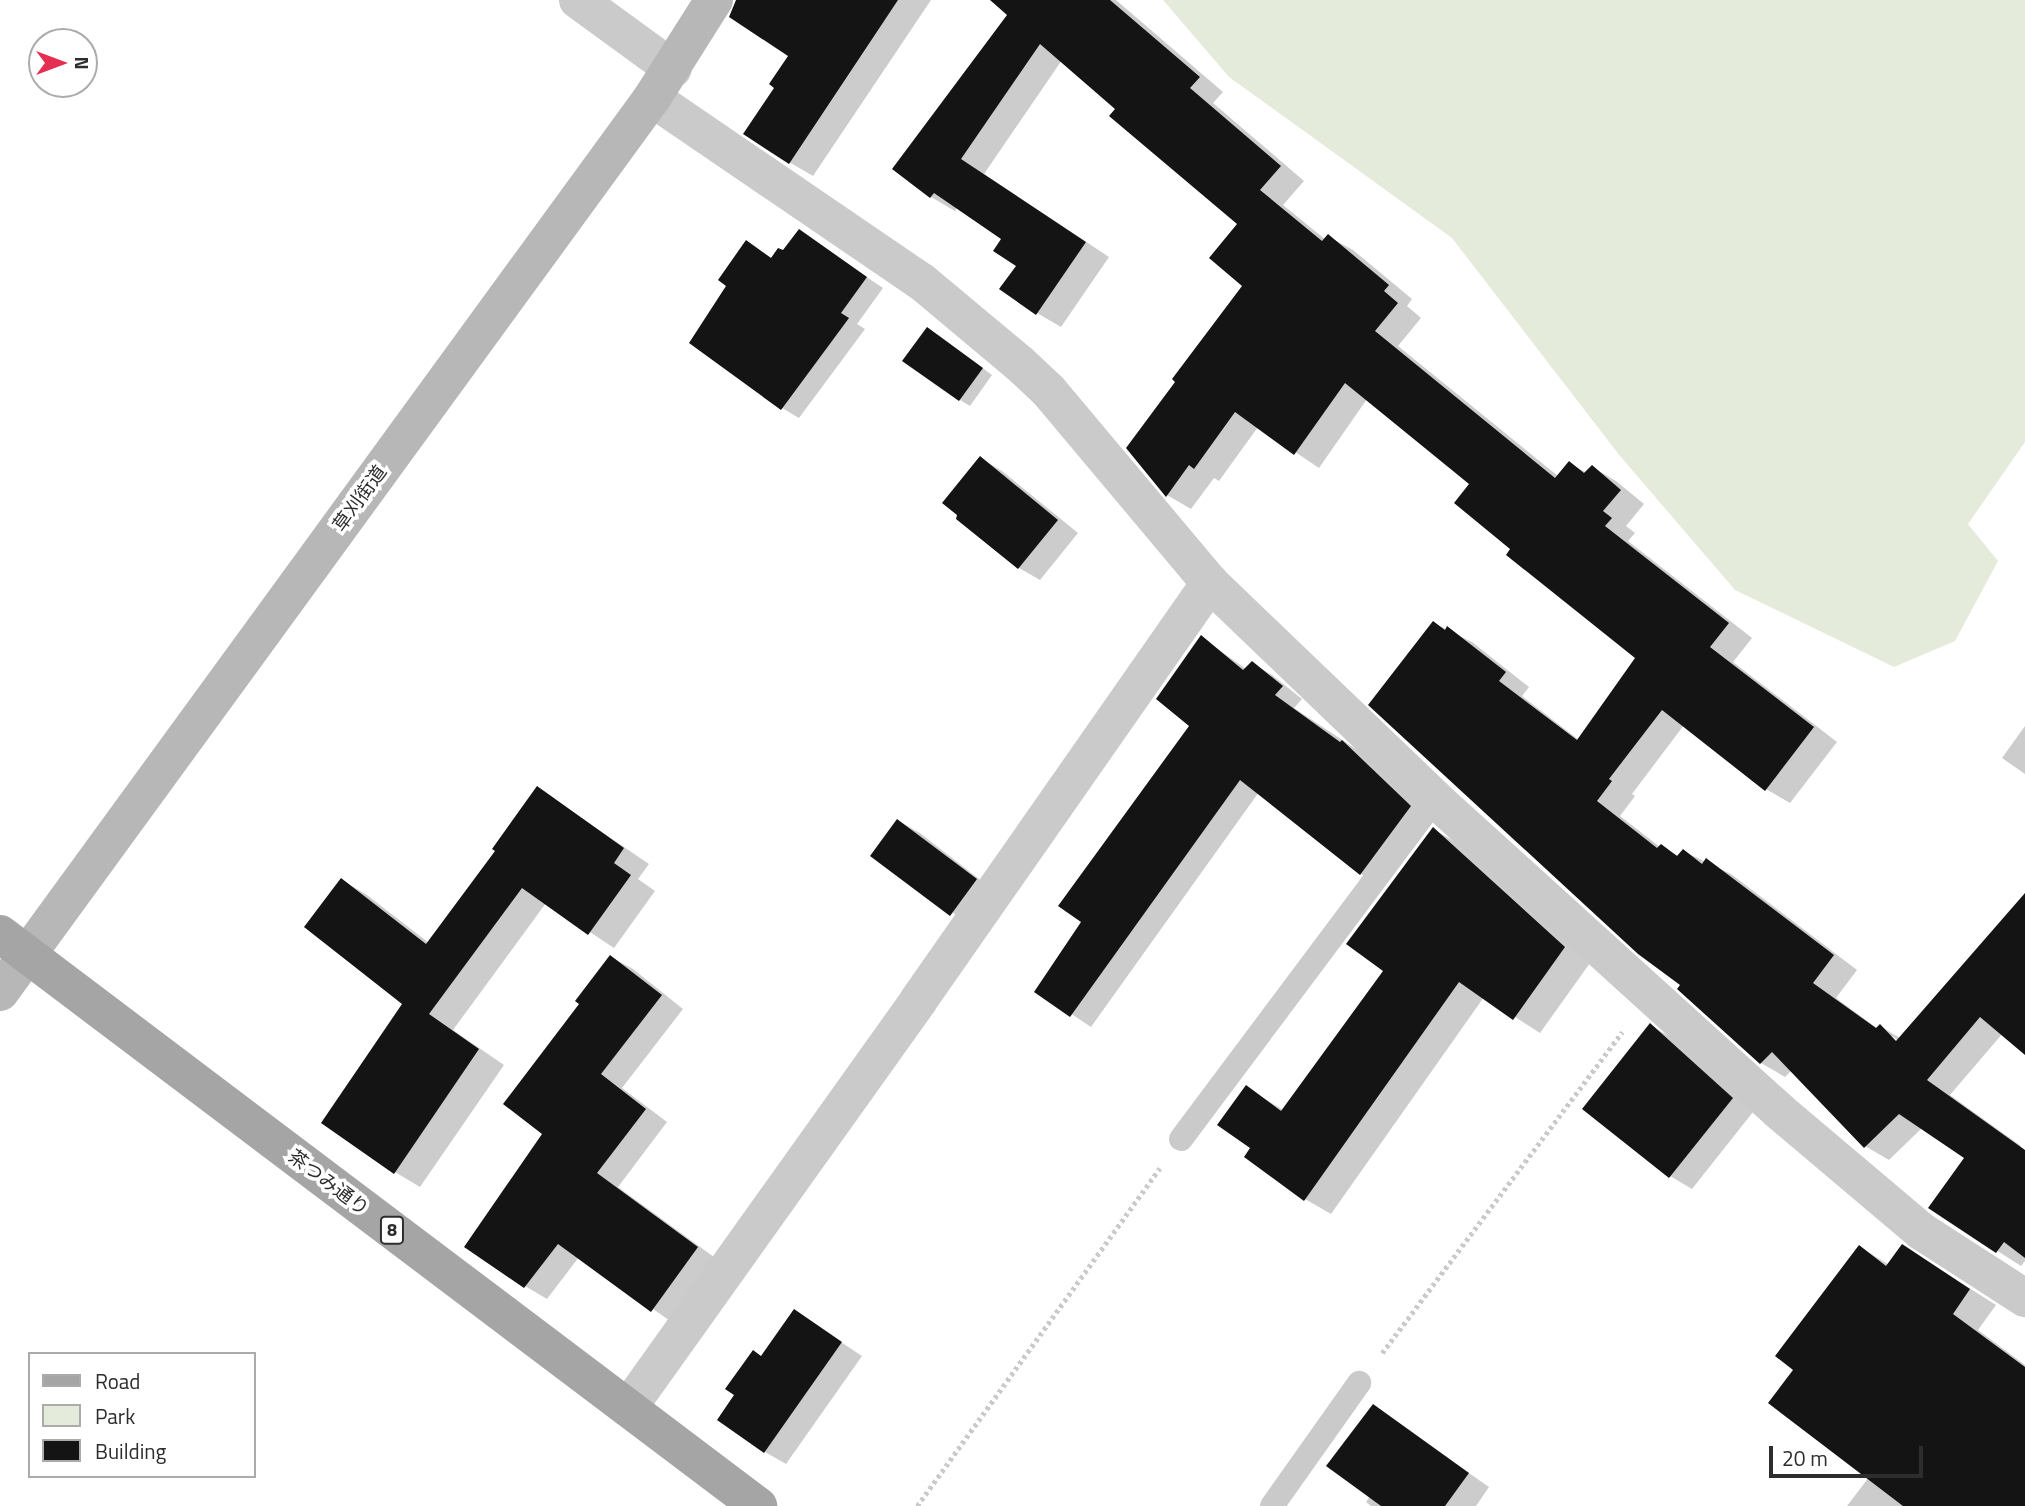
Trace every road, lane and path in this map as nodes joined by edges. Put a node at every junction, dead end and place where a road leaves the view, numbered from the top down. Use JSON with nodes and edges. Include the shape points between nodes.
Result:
{"nodes":[{"id":1,"x":578,"y":0,"type":"edge"},
{"id":2,"x":714,"y":0,"type":"edge"},
{"id":3,"x":663,"y":83,"type":"junction"},
{"id":4,"x":1210,"y":583,"type":"junction"},
{"id":5,"x":1435,"y":799,"type":"junction"},
{"id":6,"x":13,"y":944,"type":"edge"},
{"id":7,"x":0,"y":992,"type":"edge"},
{"id":8,"x":1649,"y":995,"type":"junction"},
{"id":9,"x":1181,"y":1139,"type":"joint"},
{"id":10,"x":2025,"y":1298,"type":"edge"},
{"id":11,"x":1359,"y":1383,"type":"joint"},
{"id":12,"x":628,"y":1408,"type":"junction"},
{"id":13,"x":758,"y":1506,"type":"edge"},
{"id":14,"x":917,"y":1506,"type":"edge"},
{"id":15,"x":1272,"y":1506,"type":"edge"}],
"edges":[{"from":1,"to":3,"type":"street"},
{"from":2,"to":3,"type":"street","name":"草刈街道"},
{"from":3,"to":4,"type":"street","via":[[922,282],[1019,363],[1048,390]]},
{"from":3,"to":6,"type":"street","name":"草刈街道"},
{"from":4,"to":5,"type":"street"},
{"from":4,"to":12,"type":"street"},
{"from":5,"to":8,"type":"street"},
{"from":5,"to":9,"type":"lane"},
{"from":6,"to":7,"type":"street","name":"草刈街道"},
{"from":6,"to":12,"type":"main road","name":"茶つみ通り","number":"8"},
{"from":8,"to":10,"type":"street","via":[[1921,1231]]},
{"from":8,"to":11,"type":"path"},
{"from":9,"to":14,"type":"path"},
{"from":11,"to":15,"type":"lane"},
{"from":12,"to":13,"type":"main road","name":"茶つみ通り","number":"8"}]}
